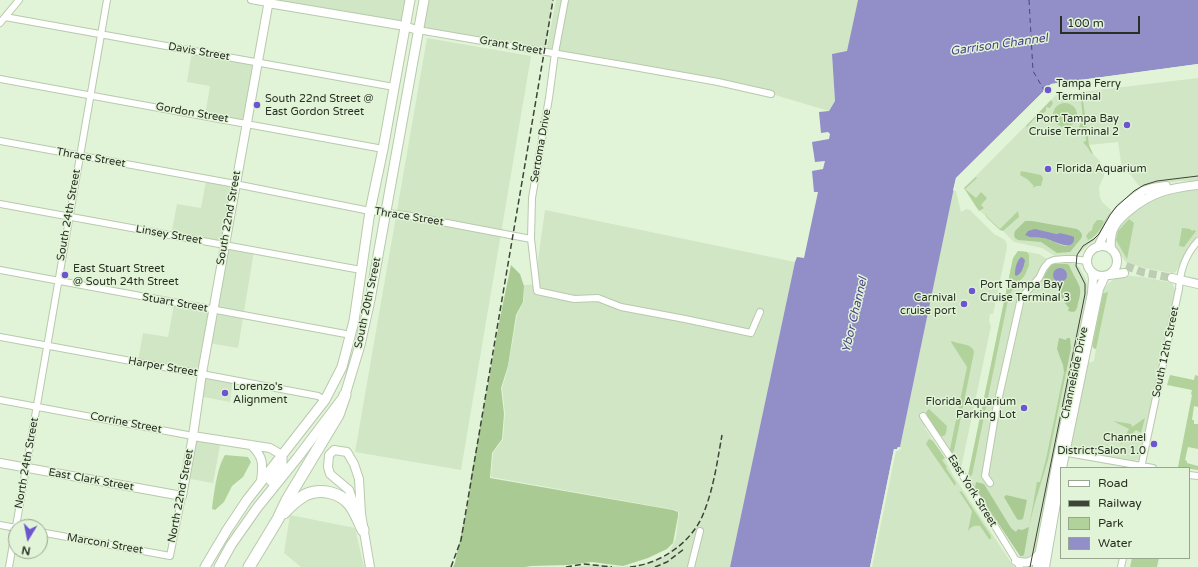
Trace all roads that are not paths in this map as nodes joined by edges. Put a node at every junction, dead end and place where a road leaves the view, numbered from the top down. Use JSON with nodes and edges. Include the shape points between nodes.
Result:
{"nodes":[{"id":1,"x":19,"y":0,"type":"edge"},
{"id":2,"x":107,"y":0,"type":"edge"},
{"id":3,"x":252,"y":0,"type":"edge"},
{"id":4,"x":410,"y":0,"type":"edge"},
{"id":5,"x":424,"y":0,"type":"edge"},
{"id":6,"x":565,"y":0,"type":"edge"},
{"id":7,"x":268,"y":2,"type":"edge"},
{"id":8,"x":5,"y":18,"type":"junction"},
{"id":9,"x":0,"y":23,"type":"edge"},
{"id":10,"x":406,"y":27,"type":"junction"},
{"id":11,"x":418,"y":30,"type":"junction"},
{"id":12,"x":100,"y":34,"type":"junction"},
{"id":13,"x":555,"y":53,"type":"junction"},
{"id":14,"x":257,"y":63,"type":"junction"},
{"id":15,"x":0,"y":79,"type":"edge"},
{"id":16,"x":394,"y":87,"type":"junction"},
{"id":17,"x":771,"y":94,"type":"dead end"},
{"id":18,"x":90,"y":95,"type":"junction"},
{"id":19,"x":246,"y":124,"type":"junction"},
{"id":20,"x":0,"y":141,"type":"edge"},
{"id":21,"x":383,"y":149,"type":"junction"},
{"id":22,"x":80,"y":156,"type":"junction"},
{"id":23,"x":236,"y":184,"type":"junction"},
{"id":24,"x":1198,"y":185,"type":"edge"},
{"id":25,"x":1175,"y":188,"type":"junction"},
{"id":26,"x":0,"y":204,"type":"edge"},
{"id":27,"x":370,"y":211,"type":"junction"},
{"id":28,"x":386,"y":214,"type":"junction"},
{"id":29,"x":69,"y":217,"type":"junction"},
{"id":30,"x":531,"y":239,"type":"junction"},
{"id":31,"x":1198,"y":241,"type":"edge"},
{"id":32,"x":224,"y":245,"type":"junction"},
{"id":33,"x":1098,"y":247,"type":"junction"},
{"id":34,"x":1111,"y":249,"type":"junction"},
{"id":35,"x":1117,"y":260,"type":"junction"},
{"id":36,"x":1087,"y":261,"type":"junction"},
{"id":37,"x":0,"y":270,"type":"edge"},
{"id":38,"x":361,"y":270,"type":"junction"},
{"id":39,"x":1092,"y":273,"type":"junction"},
{"id":40,"x":1107,"y":276,"type":"junction"},
{"id":41,"x":1176,"y":279,"type":"junction"},
{"id":42,"x":58,"y":281,"type":"junction"},
{"id":43,"x":1198,"y":284,"type":"edge"},
{"id":44,"x":372,"y":289,"type":"junction"},
{"id":45,"x":213,"y":310,"type":"junction"},
{"id":46,"x":760,"y":312,"type":"dead end"},
{"id":47,"x":354,"y":321,"type":"junction"},
{"id":48,"x":351,"y":335,"type":"junction"},
{"id":49,"x":0,"y":337,"type":"edge"},
{"id":50,"x":47,"y":346,"type":"junction"},
{"id":51,"x":202,"y":374,"type":"junction"},
{"id":52,"x":345,"y":395,"type":"junction"},
{"id":53,"x":0,"y":400,"type":"edge"},
{"id":54,"x":325,"y":400,"type":"junction"},
{"id":55,"x":37,"y":406,"type":"junction"},
{"id":56,"x":923,"y":416,"type":"dead end"},
{"id":57,"x":193,"y":436,"type":"junction"},
{"id":58,"x":251,"y":445,"type":"junction"},
{"id":59,"x":1062,"y":452,"type":"junction"},
{"id":60,"x":282,"y":455,"type":"junction"},
{"id":61,"x":0,"y":463,"type":"edge"},
{"id":62,"x":1062,"y":467,"type":"edge"},
{"id":63,"x":1142,"y":467,"type":"edge"},
{"id":64,"x":25,"y":468,"type":"junction"},
{"id":65,"x":1060,"y":480,"type":"edge"},
{"id":66,"x":261,"y":481,"type":"junction"},
{"id":67,"x":990,"y":483,"type":"dead end"},
{"id":68,"x":182,"y":496,"type":"junction"},
{"id":69,"x":17,"y":519,"type":"edge"},
{"id":70,"x":278,"y":519,"type":"junction"},
{"id":71,"x":363,"y":530,"type":"junction"},
{"id":72,"x":700,"y":531,"type":"dead end"},
{"id":73,"x":48,"y":533,"type":"edge"},
{"id":74,"x":234,"y":541,"type":"junction"},
{"id":75,"x":1039,"y":553,"type":"junction"},
{"id":76,"x":170,"y":556,"type":"joint"},
{"id":77,"x":1018,"y":564,"type":"edge"},
{"id":78,"x":205,"y":567,"type":"edge"},
{"id":79,"x":219,"y":567,"type":"edge"},
{"id":80,"x":249,"y":567,"type":"edge"},
{"id":81,"x":370,"y":567,"type":"edge"},
{"id":82,"x":691,"y":567,"type":"edge"},
{"id":83,"x":1037,"y":567,"type":"edge"},
{"id":84,"x":1045,"y":567,"type":"edge"}],
"edges":[{"from":1,"to":8,"type":"street"},
{"from":2,"to":12,"type":"street","name":"South 24th Street"},
{"from":3,"to":7,"type":"street","name":"Grant Street"},
{"from":4,"to":10,"type":"main road","name":"South 20th Street"},
{"from":5,"to":11,"type":"main road","name":"South 20th Street"},
{"from":6,"to":13,"type":"street","name":"Sertoma Drive"},
{"from":7,"to":10,"type":"street","name":"Grant Street"},
{"from":7,"to":14,"type":"street","name":"South 22nd Street"},
{"from":8,"to":9,"type":"street"},
{"from":8,"to":12,"type":"street","name":"Davis Street"},
{"from":10,"to":11,"type":"street","name":"Grant Street"},
{"from":10,"to":16,"type":"main road","name":"South 20th Street"},
{"from":11,"to":13,"type":"street","name":"Grant Street"},
{"from":11,"to":28,"type":"main road","name":"South 20th Street"},
{"from":12,"to":14,"type":"street","name":"Davis Street"},
{"from":12,"to":18,"type":"street","name":"South 24th Street"},
{"from":13,"to":17,"type":"street","name":"Grant Street"},
{"from":13,"to":30,"type":"street","name":"Sertoma Drive","via":[[532,198]]},
{"from":14,"to":16,"type":"street","name":"Davis Street"},
{"from":14,"to":19,"type":"street","name":"South 22nd Street"},
{"from":15,"to":18,"type":"street","name":"Gordon Street"},
{"from":16,"to":21,"type":"main road","name":"South 20th Street"},
{"from":18,"to":19,"type":"street","name":"Gordon Street"},
{"from":18,"to":22,"type":"street","name":"South 24th Street"},
{"from":19,"to":21,"type":"street","name":"Gordon Street"},
{"from":19,"to":23,"type":"street","name":"South 22nd Street"},
{"from":20,"to":22,"type":"street","name":"Thrace Street"},
{"from":21,"to":27,"type":"main road","name":"South 20th Street"},
{"from":22,"to":23,"type":"street","name":"Thrace Street"},
{"from":22,"to":29,"type":"street","name":"South 24th Street"},
{"from":23,"to":27,"type":"street","name":"Thrace Street"},
{"from":23,"to":32,"type":"street","name":"South 22nd Street"},
{"from":24,"to":25,"type":"street"},
{"from":25,"to":33,"type":"street","via":[[1169,186],[1143,191],[1122,206]]},
{"from":25,"to":34,"type":"street","via":[[1148,197],[1119,219],[1112,232]]},
{"from":26,"to":29,"type":"street","name":"Linsey Street"},
{"from":27,"to":28,"type":"street","name":"Thrace Street"},
{"from":27,"to":38,"type":"main road","name":"South 20th Street"},
{"from":28,"to":30,"type":"street","name":"Thrace Street","via":[[405,215]]},
{"from":28,"to":44,"type":"main road","name":"South 20th Street"},
{"from":29,"to":32,"type":"street","name":"Linsey Street"},
{"from":29,"to":42,"type":"street","name":"South 24th Street"},
{"from":30,"to":46,"type":"street","via":[[537,290],[574,299],[598,298],[621,307],[751,333]]},
{"from":31,"to":41,"type":"street","name":"South 12th Street","via":[[1186,257]]},
{"from":32,"to":38,"type":"street","name":"Linsey Street"},
{"from":32,"to":45,"type":"street","name":"South 22nd Street"},
{"from":33,"to":34,"type":"street"},
{"from":33,"to":36,"type":"street","via":[[1089,254]]},
{"from":34,"to":35,"type":"street"},
{"from":35,"to":40,"type":"street","via":[[1116,269]]},
{"from":35,"to":40,"type":"street","via":[[1125,269]]},
{"from":36,"to":39,"type":"street"},
{"from":36,"to":67,"type":"street","via":[[1065,259],[1049,262],[1021,298],[991,434],[985,476]]},
{"from":37,"to":42,"type":"street","name":"Stuart Street"},
{"from":38,"to":47,"type":"main road","name":"South 20th Street"},
{"from":39,"to":40,"type":"street"},
{"from":39,"to":59,"type":"street","name":"Channelside Drive","via":[[1093,287]]},
{"from":40,"to":59,"type":"street","name":"Channelside Drive","via":[[1099,289]]},
{"from":41,"to":43,"type":"street"},
{"from":41,"to":63,"type":"street","name":"South 12th Street","via":[[1179,289]]},
{"from":42,"to":45,"type":"street","name":"Stuart Street"},
{"from":42,"to":50,"type":"street","name":"South 24th Street"},
{"from":44,"to":47,"type":"main road","via":[[364,297],[361,314]]},
{"from":44,"to":52,"type":"main road","name":"South 20th Street","via":[[360,345]]},
{"from":45,"to":48,"type":"street","name":"Stuart Street"},
{"from":45,"to":51,"type":"street","name":"South 22nd Street"},
{"from":47,"to":48,"type":"main road","name":"South 20th Street"},
{"from":48,"to":54,"type":"main road","name":"South 20th Street","via":[[342,367]]},
{"from":49,"to":50,"type":"street","name":"Harper Street"},
{"from":50,"to":51,"type":"street","name":"Harper Street"},
{"from":50,"to":55,"type":"street","name":"South 24th Street"},
{"from":51,"to":54,"type":"street","name":"Harper Street","via":[[318,396]]},
{"from":51,"to":57,"type":"street","name":"South 22nd Street"},
{"from":52,"to":70,"type":"highway","via":[[338,414]]},
{"from":52,"to":74,"type":"main road","name":"South 20th Street"},
{"from":53,"to":55,"type":"street","name":"Corrine Street"},
{"from":54,"to":60,"type":"main road","name":"South 20th Street"},
{"from":55,"to":57,"type":"street","name":"Corrine Street"},
{"from":55,"to":64,"type":"street","name":"North 24th Street"},
{"from":56,"to":77,"type":"street","name":"East York Street"},
{"from":57,"to":58,"type":"street","name":"Corrine Street"},
{"from":57,"to":68,"type":"street","name":"North 22nd Street"},
{"from":58,"to":60,"type":"street","name":"Corrine Street","via":[[270,448]]},
{"from":58,"to":66,"type":"street","via":[[261,458]]},
{"from":59,"to":62,"type":"street","name":"Channelside Drive"},
{"from":59,"to":63,"type":"street"},
{"from":59,"to":75,"type":"street","name":"Channelside Drive"},
{"from":60,"to":66,"type":"main road","name":"South 20th Street"},
{"from":60,"to":74,"type":"main road","via":[[280,469],[238,525]]},
{"from":61,"to":64,"type":"street","name":"East Clark Street"},
{"from":64,"to":68,"type":"street","name":"East Clark Street"},
{"from":64,"to":69,"type":"street","name":"North 24th Street"},
{"from":65,"to":84,"type":"street"},
{"from":66,"to":78,"type":"main road","name":"South 20th Street"},
{"from":68,"to":76,"type":"street","name":"North 22nd Street"},
{"from":70,"to":71,"type":"highway","via":[[306,495],[328,492],[346,501]]},
{"from":70,"to":80,"type":"highway"},
{"from":71,"to":71,"type":"street","via":[[359,480],[354,464],[347,452],[334,450],[329,455],[330,474],[349,490]]},
{"from":71,"to":81,"type":"street"},
{"from":72,"to":82,"type":"street"},
{"from":73,"to":76,"type":"street","name":"Marconi Street"},
{"from":74,"to":79,"type":"main road","name":"South 20th Street"},
{"from":75,"to":77,"type":"street","via":[[1031,562]]},
{"from":75,"to":83,"type":"street","name":"Channelside Drive"}]}
